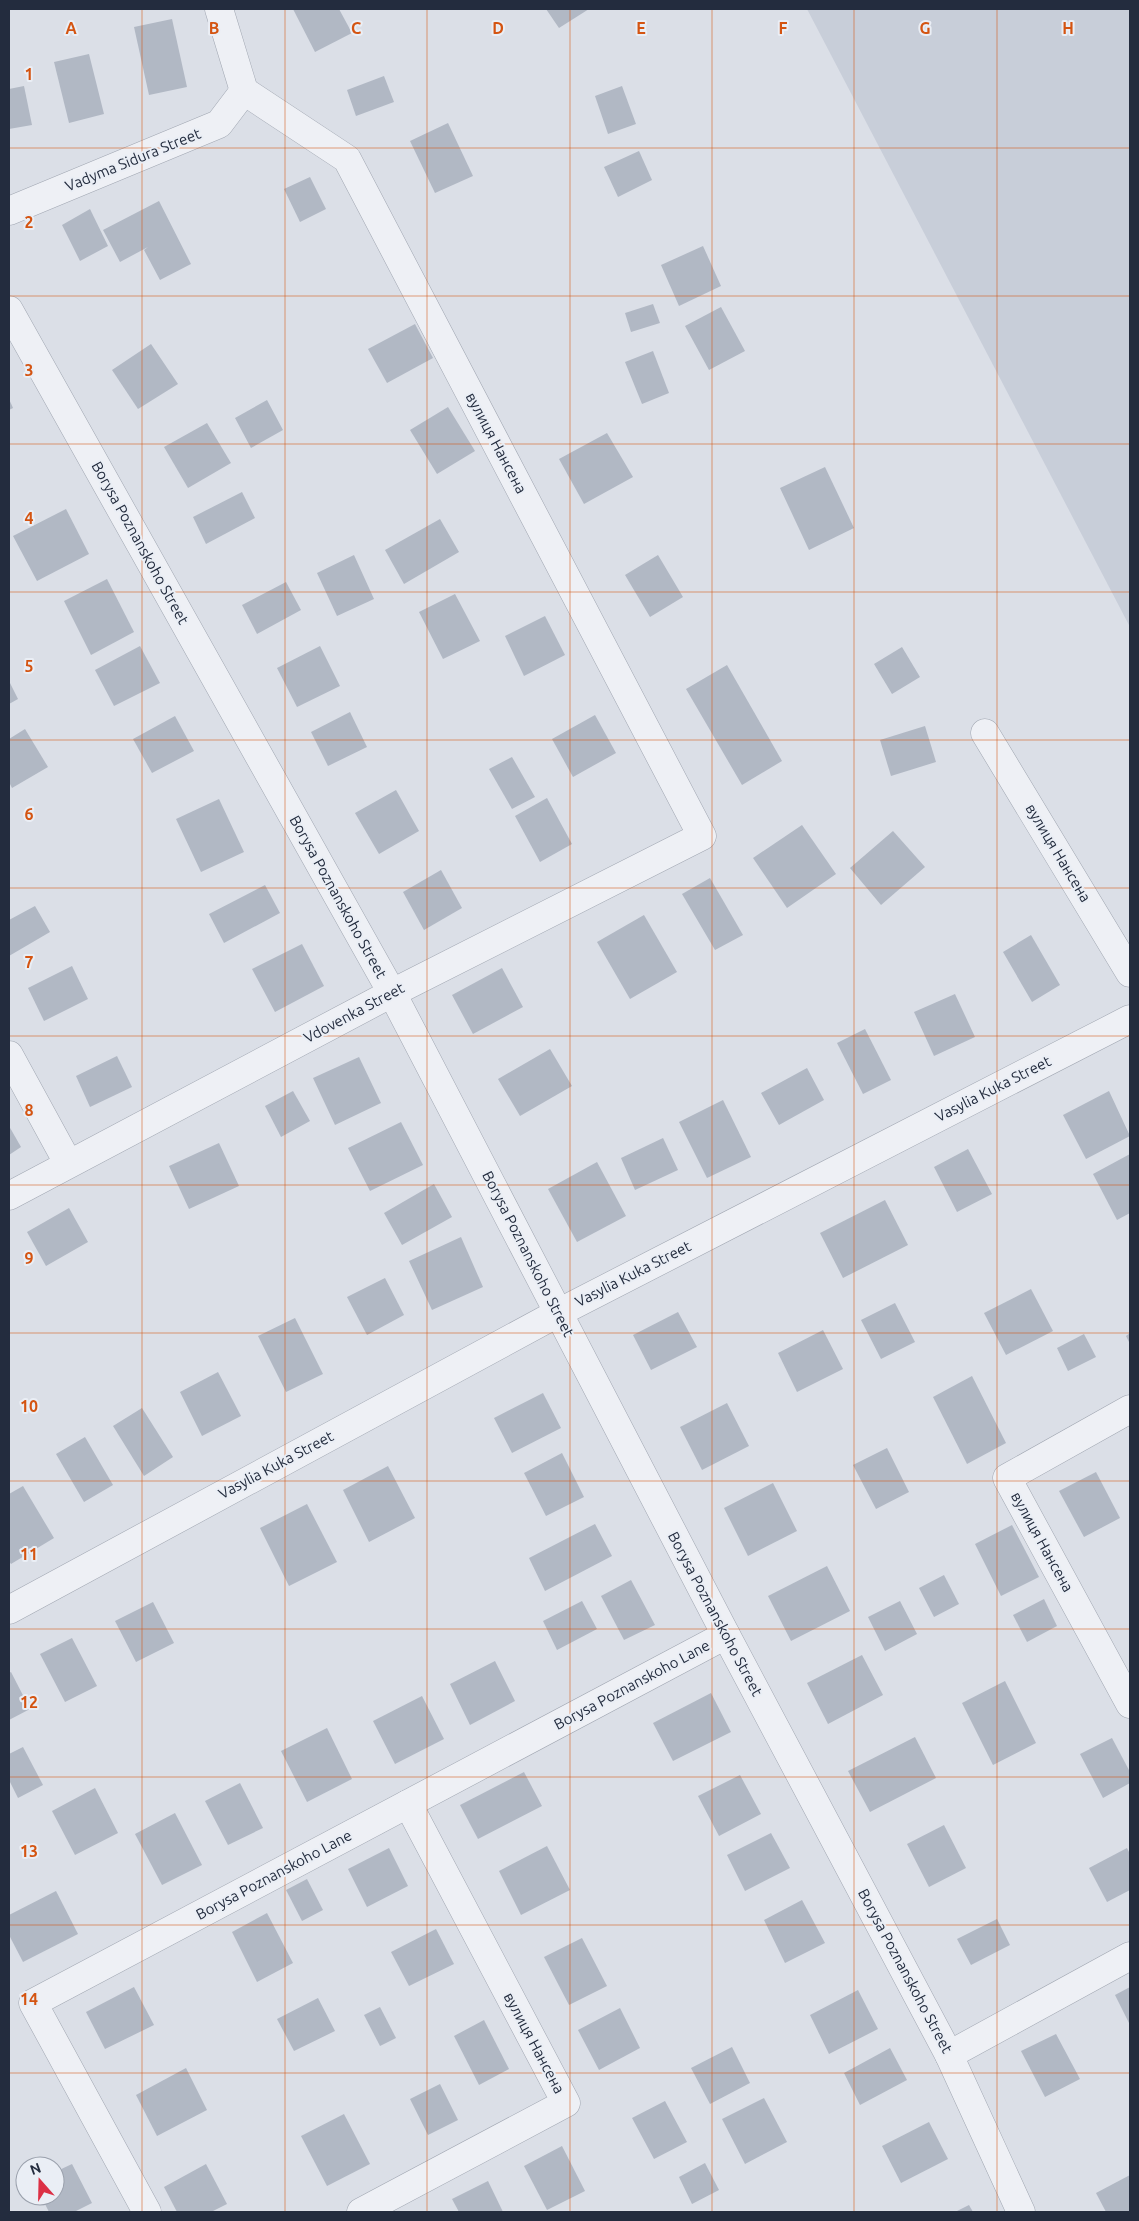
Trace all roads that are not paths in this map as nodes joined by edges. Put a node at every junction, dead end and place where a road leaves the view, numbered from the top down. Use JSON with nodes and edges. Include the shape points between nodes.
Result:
{"nodes":[{"id":1,"x":219,"y":9,"type":"edge"},
{"id":2,"x":244,"y":91,"type":"junction"},
{"id":3,"x":9,"y":210,"type":"edge"},
{"id":4,"x":9,"y":310,"type":"edge"},
{"id":5,"x":985,"y":733,"type":"dead end"},
{"id":6,"x":702,"y":836,"type":"joint"},
{"id":7,"x":1130,"y":973,"type":"edge"},
{"id":8,"x":392,"y":993,"type":"junction"},
{"id":9,"x":1130,"y":1019,"type":"edge"},
{"id":10,"x":9,"y":1055,"type":"edge"},
{"id":11,"x":68,"y":1163,"type":"junction"},
{"id":12,"x":9,"y":1196,"type":"edge"},
{"id":13,"x":558,"y":1313,"type":"junction"},
{"id":14,"x":1130,"y":1409,"type":"edge"},
{"id":15,"x":9,"y":1610,"type":"edge"},
{"id":16,"x":726,"y":1636,"type":"junction"},
{"id":17,"x":1130,"y":1704,"type":"edge"},
{"id":18,"x":408,"y":1804,"type":"junction"},
{"id":19,"x":1130,"y":1956,"type":"edge"},
{"id":20,"x":949,"y":2055,"type":"junction"},
{"id":21,"x":147,"y":2212,"type":"edge"},
{"id":22,"x":360,"y":2212,"type":"edge"},
{"id":23,"x":1021,"y":2212,"type":"edge"}],
"edges":[{"from":1,"to":2,"type":"street"},
{"from":2,"to":3,"type":"street","name":"Vadyma Sidura Street","via":[[219,124]]},
{"from":2,"to":6,"type":"street","name":"вулиця Нансена","via":[[347,159]]},
{"from":4,"to":8,"type":"street","name":"Borysa Poznanskoho Street"},
{"from":5,"to":7,"type":"street","name":"вулиця Нансена"},
{"from":6,"to":8,"type":"street","name":"Vdovenka Street"},
{"from":8,"to":11,"type":"street","name":"Vdovenka Street"},
{"from":8,"to":13,"type":"street","name":"Borysa Poznanskoho Street"},
{"from":9,"to":13,"type":"street","name":"Vasylia Kuka Street"},
{"from":10,"to":11,"type":"street"},
{"from":11,"to":12,"type":"street","name":"Vdovenka Street"},
{"from":13,"to":15,"type":"street","name":"Vasylia Kuka Street"},
{"from":13,"to":16,"type":"street","name":"Borysa Poznanskoho Street"},
{"from":14,"to":17,"type":"street","name":"вулиця Нансена","via":[[1007,1478]]},
{"from":16,"to":18,"type":"street","name":"Borysa Poznanskoho Lane"},
{"from":16,"to":20,"type":"street","name":"Borysa Poznanskoho Street"},
{"from":18,"to":21,"type":"street","name":"Borysa Poznanskoho Lane","via":[[33,2003]]},
{"from":18,"to":22,"type":"street","name":"вулиця Нансена","via":[[566,2103]]},
{"from":19,"to":20,"type":"street"},
{"from":20,"to":23,"type":"street","name":"Borysa Poznanskoho Street"}]}
